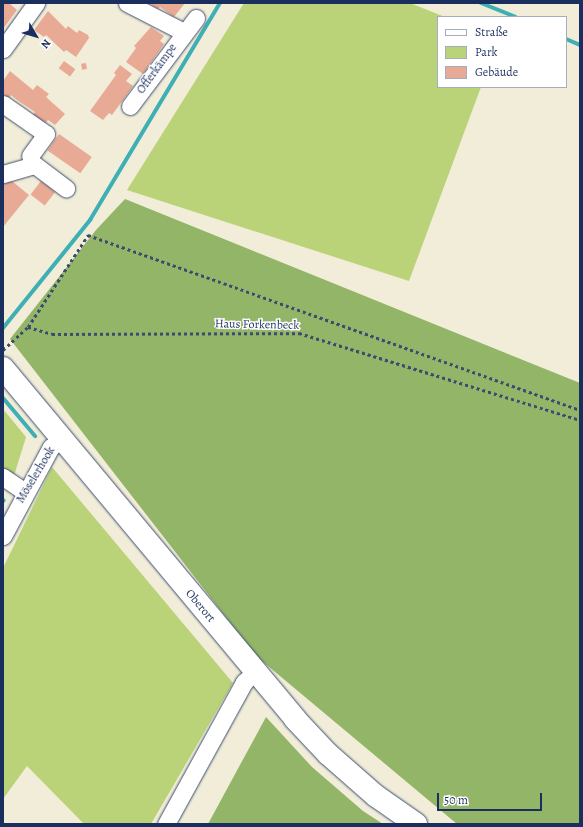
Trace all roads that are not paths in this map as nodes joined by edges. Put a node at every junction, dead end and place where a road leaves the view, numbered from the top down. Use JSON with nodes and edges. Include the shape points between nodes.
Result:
{"nodes":[{"id":1,"x":36,"y":3,"type":"edge"},
{"id":2,"x":126,"y":3,"type":"edge"},
{"id":3,"x":196,"y":18,"type":"dead end"},
{"id":4,"x":184,"y":32,"type":"junction"},
{"id":5,"x":3,"y":49,"type":"edge"},
{"id":6,"x":3,"y":104,"type":"edge"},
{"id":7,"x":130,"y":106,"type":"dead end"},
{"id":8,"x":30,"y":156,"type":"dead end"},
{"id":9,"x":3,"y":174,"type":"edge"},
{"id":10,"x":66,"y":188,"type":"dead end"},
{"id":11,"x":3,"y":368,"type":"edge"},
{"id":12,"x":61,"y":439,"type":"junction"},
{"id":13,"x":3,"y":477,"type":"edge"},
{"id":14,"x":25,"y":492,"type":"junction"},
{"id":15,"x":3,"y":536,"type":"edge"},
{"id":16,"x":255,"y":672,"type":"junction"},
{"id":17,"x":166,"y":824,"type":"edge"},
{"id":18,"x":416,"y":824,"type":"edge"}],
"edges":[{"from":1,"to":5,"type":"street"},
{"from":2,"to":4,"type":"street","name":"Offerkämpe"},
{"from":3,"to":4,"type":"street","name":"Offerkämpe"},
{"from":4,"to":7,"type":"street","name":"Offerkämpe"},
{"from":6,"to":8,"type":"street","via":[[46,134]]},
{"from":9,"to":10,"type":"street","via":[[35,165]]},
{"from":11,"to":12,"type":"main road","name":"Oberort"},
{"from":12,"to":14,"type":"street","name":"Möselerhook","via":[[51,447]]},
{"from":12,"to":16,"type":"main road","name":"Oberort"},
{"from":13,"to":14,"type":"street"},
{"from":14,"to":15,"type":"street","name":"Möselerhook"},
{"from":16,"to":17,"type":"street","via":[[244,682]]},
{"from":16,"to":18,"type":"main road","name":"Oberort","via":[[328,754],[376,796]]}]}
